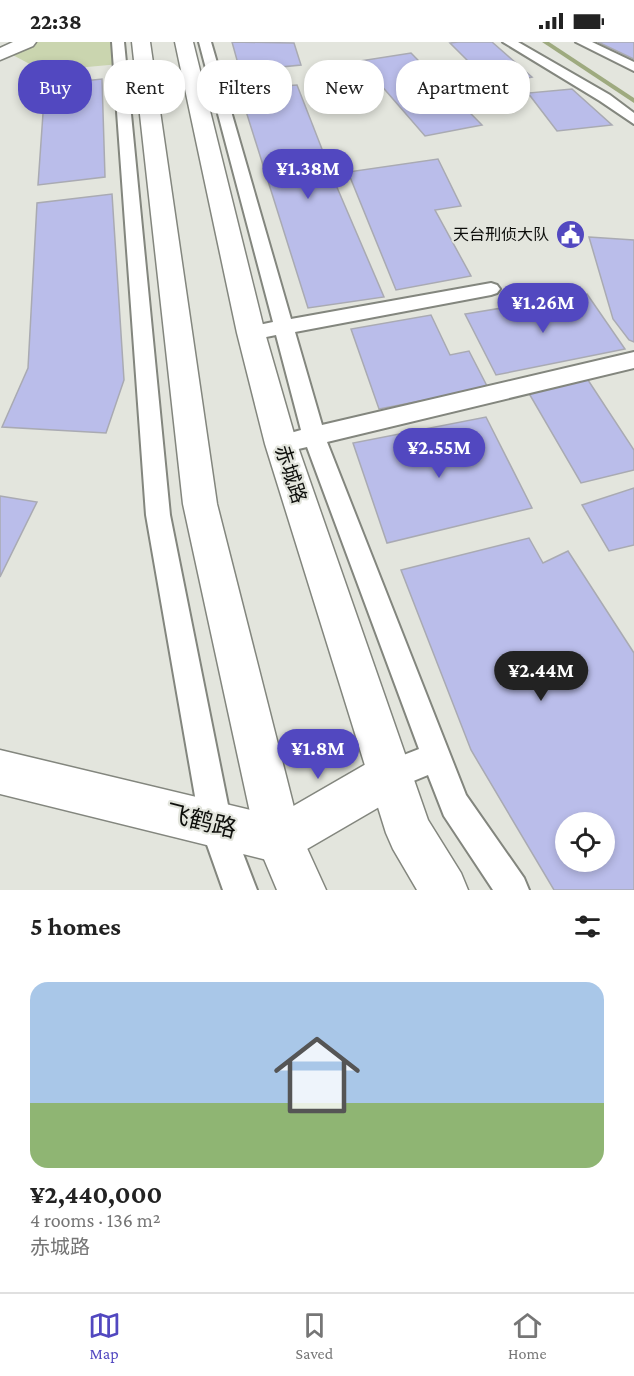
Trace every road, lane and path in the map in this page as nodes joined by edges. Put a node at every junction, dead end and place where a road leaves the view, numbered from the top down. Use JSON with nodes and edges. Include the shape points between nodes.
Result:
{"nodes":[{"id":1,"x":27,"y":42,"type":"edge"},
{"id":2,"x":118,"y":42,"type":"edge"},
{"id":3,"x":141,"y":42,"type":"edge"},
{"id":4,"x":184,"y":42,"type":"edge"},
{"id":5,"x":205,"y":42,"type":"edge"},
{"id":6,"x":509,"y":42,"type":"edge"},
{"id":7,"x":582,"y":42,"type":"edge"},
{"id":8,"x":0,"y":55,"type":"edge"},
{"id":9,"x":634,"y":67,"type":"edge"},
{"id":10,"x":634,"y":120,"type":"edge"},
{"id":11,"x":491,"y":289,"type":"dead end"},
{"id":12,"x":283,"y":327,"type":"junction"},
{"id":13,"x":251,"y":333,"type":"junction"},
{"id":14,"x":634,"y":360,"type":"edge"},
{"id":15,"x":314,"y":437,"type":"junction"},
{"id":16,"x":281,"y":444,"type":"junction"},
{"id":17,"x":436,"y":757,"type":"junction"},
{"id":18,"x":0,"y":772,"type":"edge"},
{"id":19,"x":389,"y":776,"type":"junction"},
{"id":20,"x":216,"y":825,"type":"junction"},
{"id":21,"x":279,"y":840,"type":"junction"},
{"id":22,"x":240,"y":890,"type":"edge"},
{"id":23,"x":302,"y":890,"type":"edge"},
{"id":24,"x":444,"y":890,"type":"edge"},
{"id":25,"x":512,"y":890,"type":"edge"}],
"edges":[{"from":1,"to":8,"type":"main road"},
{"from":2,"to":20,"type":"lane","via":[[158,515]]},
{"from":3,"to":21,"type":"main road","via":[[200,504]]},
{"from":4,"to":13,"type":"main road","name":"赤城路"},
{"from":5,"to":12,"type":"lane"},
{"from":6,"to":10,"type":"lane","via":[[605,98]]},
{"from":7,"to":9,"type":"lane"},
{"from":11,"to":12,"type":"lane"},
{"from":12,"to":13,"type":"lane"},
{"from":12,"to":15,"type":"lane"},
{"from":13,"to":16,"type":"main road","name":"赤城路"},
{"from":14,"to":15,"type":"lane"},
{"from":15,"to":16,"type":"lane"},
{"from":15,"to":17,"type":"lane"},
{"from":16,"to":19,"type":"main road","name":"赤城路"},
{"from":17,"to":19,"type":"lane"},
{"from":17,"to":25,"type":"lane","via":[[455,805]]},
{"from":18,"to":20,"type":"main road","name":"飞鹤路"},
{"from":19,"to":21,"type":"main road"},
{"from":19,"to":24,"type":"main road","name":"赤城路","via":[[409,833]]},
{"from":20,"to":21,"type":"main road","name":"飞鹤路"},
{"from":20,"to":22,"type":"lane"},
{"from":21,"to":23,"type":"main road"}]}
